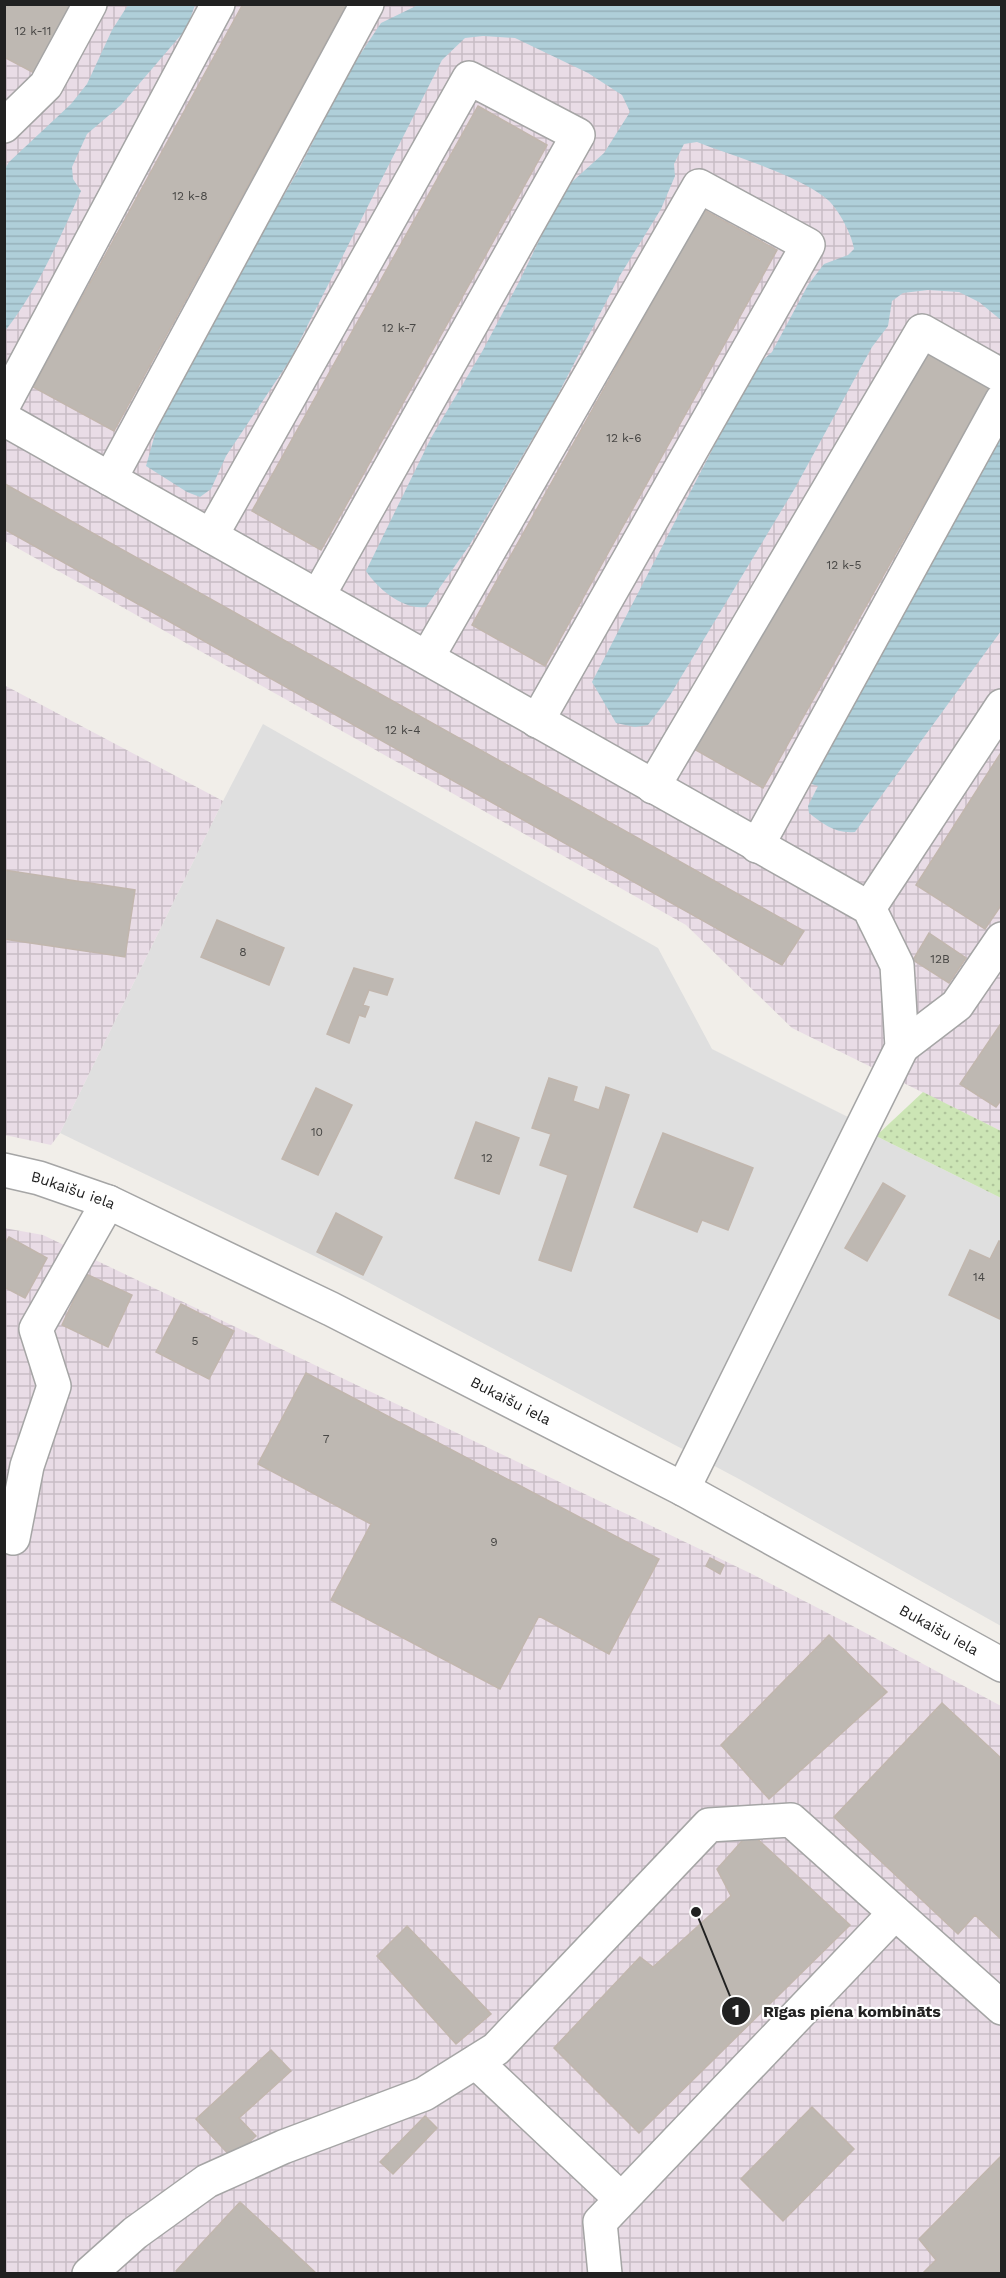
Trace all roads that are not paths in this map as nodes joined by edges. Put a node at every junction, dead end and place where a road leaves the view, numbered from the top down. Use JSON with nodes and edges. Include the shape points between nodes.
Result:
{"nodes":[{"id":1,"x":90,"y":4,"type":"edge"},
{"id":2,"x":218,"y":4,"type":"edge"},
{"id":3,"x":367,"y":4,"type":"edge"},
{"id":4,"x":4,"y":126,"type":"edge"},
{"id":5,"x":1002,"y":376,"type":"edge"},
{"id":6,"x":1002,"y":400,"type":"edge"},
{"id":7,"x":4,"y":404,"type":"edge"},
{"id":8,"x":4,"y":419,"type":"edge"},
{"id":9,"x":110,"y":479,"type":"junction"},
{"id":10,"x":211,"y":536,"type":"junction"},
{"id":11,"x":318,"y":596,"type":"junction"},
{"id":12,"x":427,"y":658,"type":"junction"},
{"id":13,"x":1002,"y":706,"type":"edge"},
{"id":14,"x":537,"y":721,"type":"junction"},
{"id":15,"x":653,"y":787,"type":"junction"},
{"id":16,"x":757,"y":846,"type":"junction"},
{"id":17,"x":869,"y":908,"type":"junction"},
{"id":18,"x":1002,"y":939,"type":"edge"},
{"id":19,"x":902,"y":1047,"type":"junction"},
{"id":20,"x":4,"y":1170,"type":"edge"},
{"id":21,"x":108,"y":1202,"type":"junction"},
{"id":22,"x":683,"y":1489,"type":"junction"},
{"id":23,"x":13,"y":1538,"type":"dead end"},
{"id":24,"x":1002,"y":1665,"type":"edge"},
{"id":25,"x":895,"y":1913,"type":"junction"},
{"id":26,"x":1002,"y":2008,"type":"edge"},
{"id":27,"x":476,"y":2062,"type":"junction"},
{"id":28,"x":621,"y":2199,"type":"junction"},
{"id":29,"x":91,"y":2273,"type":"edge"},
{"id":30,"x":605,"y":2274,"type":"edge"}],
"edges":[{"from":1,"to":4,"type":"street","via":[[46,85]]},
{"from":2,"to":7,"type":"street"},
{"from":3,"to":9,"type":"street"},
{"from":5,"to":15,"type":"street","via":[[922,331]]},
{"from":6,"to":16,"type":"street"},
{"from":8,"to":9,"type":"street"},
{"from":9,"to":10,"type":"street"},
{"from":10,"to":11,"type":"street"},
{"from":10,"to":11,"type":"street","via":[[469,78],[578,135]]},
{"from":11,"to":12,"type":"street"},
{"from":12,"to":14,"type":"street"},
{"from":12,"to":14,"type":"street","via":[[699,186],[808,245]]},
{"from":13,"to":17,"type":"street"},
{"from":14,"to":15,"type":"street"},
{"from":15,"to":16,"type":"street"},
{"from":16,"to":17,"type":"street"},
{"from":17,"to":19,"type":"street","via":[[897,965]]},
{"from":18,"to":19,"type":"street","via":[[957,1005]]},
{"from":19,"to":22,"type":"street"},
{"from":20,"to":21,"type":"street","name":"Bukaišu iela"},
{"from":21,"to":22,"type":"street","name":"Bukaišu iela","via":[[331,1309]]},
{"from":21,"to":23,"type":"street","via":[[36,1329],[54,1386],[27,1466]]},
{"from":22,"to":24,"type":"street","name":"Bukaišu iela"},
{"from":25,"to":26,"type":"street"},
{"from":25,"to":27,"type":"street","via":[[791,1821],[710,1825],[496,2049]]},
{"from":25,"to":28,"type":"street"},
{"from":27,"to":28,"type":"street"},
{"from":27,"to":29,"type":"street","via":[[424,2094],[283,2147],[207,2181],[135,2234]]},
{"from":28,"to":30,"type":"street","via":[[600,2222]]}]}
